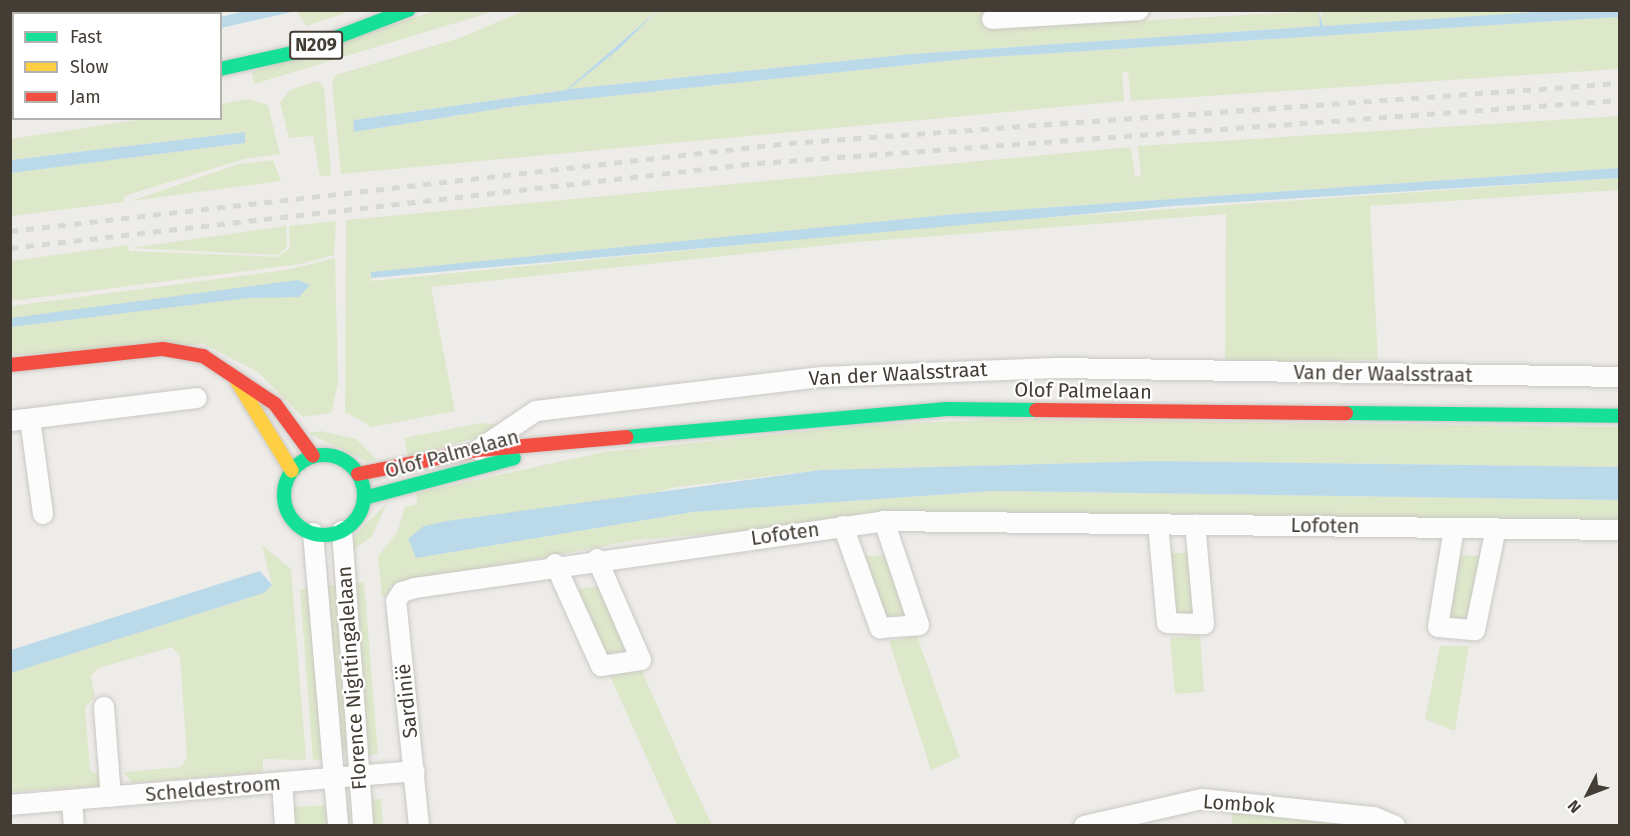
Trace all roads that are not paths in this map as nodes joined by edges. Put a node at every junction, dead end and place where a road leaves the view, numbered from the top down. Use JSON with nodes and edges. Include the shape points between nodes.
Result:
{"nodes":[{"id":1,"x":408,"y":10,"type":"edge"},
{"id":2,"x":1139,"y":10,"type":"edge"},
{"id":3,"x":992,"y":19,"type":"dead end"},
{"id":4,"x":222,"y":69,"type":"edge"},
{"id":5,"x":10,"y":365,"type":"edge"},
{"id":6,"x":233,"y":372,"type":"junction"},
{"id":7,"x":1620,"y":377,"type":"edge"},
{"id":8,"x":197,"y":398,"type":"dead end"},
{"id":9,"x":1620,"y":416,"type":"edge"},
{"id":10,"x":30,"y":419,"type":"junction"},
{"id":11,"x":10,"y":422,"type":"edge"},
{"id":12,"x":549,"y":447,"type":"junction"},
{"id":13,"x":478,"y":450,"type":"junction"},
{"id":14,"x":313,"y":456,"type":"junction"},
{"id":15,"x":292,"y":471,"type":"junction"},
{"id":16,"x":358,"y":474,"type":"junction"},
{"id":17,"x":364,"y":498,"type":"junction"},
{"id":18,"x":42,"y":514,"type":"dead end"},
{"id":19,"x":884,"y":520,"type":"junction"},
{"id":20,"x":1158,"y":524,"type":"junction"},
{"id":21,"x":1196,"y":524,"type":"junction"},
{"id":22,"x":843,"y":526,"type":"junction"},
{"id":23,"x":1455,"y":528,"type":"junction"},
{"id":24,"x":1496,"y":528,"type":"junction"},
{"id":25,"x":1620,"y":530,"type":"edge"},
{"id":26,"x":342,"y":531,"type":"junction"},
{"id":27,"x":313,"y":533,"type":"junction"},
{"id":28,"x":597,"y":559,"type":"junction"},
{"id":29,"x":555,"y":564,"type":"junction"},
{"id":30,"x":415,"y":588,"type":"joint"},
{"id":31,"x":104,"y":707,"type":"dead end"},
{"id":32,"x":415,"y":771,"type":"junction"},
{"id":33,"x":360,"y":774,"type":"junction"},
{"id":34,"x":334,"y":776,"type":"junction"},
{"id":35,"x":282,"y":783,"type":"junction"},
{"id":36,"x":111,"y":797,"type":"junction"},
{"id":37,"x":72,"y":800,"type":"junction"},
{"id":38,"x":10,"y":805,"type":"edge"},
{"id":39,"x":74,"y":825,"type":"edge"},
{"id":40,"x":285,"y":825,"type":"edge"},
{"id":41,"x":338,"y":825,"type":"edge"},
{"id":42,"x":363,"y":825,"type":"edge"},
{"id":43,"x":419,"y":825,"type":"edge"},
{"id":44,"x":1084,"y":825,"type":"edge"},
{"id":45,"x":1395,"y":825,"type":"edge"}],
"edges":[{"from":1,"to":4,"type":"street","number":"N209","via":[[301,51]]},
{"from":2,"to":3,"type":"street"},
{"from":5,"to":6,"type":"street","via":[[163,349],[203,356]]},
{"from":6,"to":14,"type":"street","via":[[275,404]]},
{"from":6,"to":15,"type":"street"},
{"from":7,"to":13,"type":"street","name":"Van der Waalsstraat","via":[[1065,369],[822,377],[536,411]]},
{"from":8,"to":10,"type":"street"},
{"from":9,"to":12,"type":"street","name":"Olof Palmelaan","via":[[947,409],[722,425]]},
{"from":10,"to":11,"type":"street"},
{"from":10,"to":18,"type":"street"},
{"from":12,"to":13,"type":"street","name":"Olof Palmelaan"},
{"from":12,"to":17,"type":"street","name":"Olof Palmelaan"},
{"from":13,"to":16,"type":"street","name":"Olof Palmelaan"},
{"from":14,"to":15,"type":"street"},
{"from":14,"to":16,"type":"street","via":[[339,457]]},
{"from":15,"to":27,"type":"street","via":[[285,489],[287,507],[297,523]]},
{"from":16,"to":17,"type":"street"},
{"from":17,"to":26,"type":"street","via":[[355,521]]},
{"from":19,"to":20,"type":"street","name":"Lofoten"},
{"from":19,"to":22,"type":"street","name":"Lofoten"},
{"from":19,"to":22,"type":"street","via":[[919,625],[880,628]]},
{"from":20,"to":21,"type":"street","name":"Lofoten"},
{"from":20,"to":21,"type":"street","via":[[1167,623],[1204,624]]},
{"from":21,"to":23,"type":"street","name":"Lofoten"},
{"from":22,"to":28,"type":"street","name":"Lofoten"},
{"from":23,"to":24,"type":"street","name":"Lofoten"},
{"from":23,"to":24,"type":"street","via":[[1438,627],[1475,630]]},
{"from":24,"to":25,"type":"street","name":"Lofoten"},
{"from":26,"to":27,"type":"street"},
{"from":26,"to":33,"type":"street","name":"Florence Nightingalelaan"},
{"from":27,"to":34,"type":"street","name":"Florence Nightingalelaan"},
{"from":28,"to":29,"type":"street","name":"Lofoten"},
{"from":28,"to":29,"type":"street","via":[[641,660],[602,666]]},
{"from":29,"to":30,"type":"street","name":"Lofoten"},
{"from":30,"to":32,"type":"street","name":"Sardinië","via":[[402,592],[396,601]]},
{"from":31,"to":36,"type":"street"},
{"from":32,"to":33,"type":"street","name":"Scheldestroom"},
{"from":32,"to":43,"type":"street","name":"Sardinië"},
{"from":33,"to":34,"type":"street","name":"Scheldestroom"},
{"from":33,"to":42,"type":"street","name":"Florence Nightingalelaan"},
{"from":34,"to":35,"type":"street","name":"Scheldestroom"},
{"from":34,"to":41,"type":"street","name":"Florence Nightingalelaan"},
{"from":35,"to":36,"type":"street","name":"Scheldestroom"},
{"from":35,"to":40,"type":"street"},
{"from":36,"to":37,"type":"street","name":"Scheldestroom"},
{"from":37,"to":38,"type":"street","name":"Scheldestroom"},
{"from":37,"to":39,"type":"street"},
{"from":44,"to":45,"type":"street","name":"Lombok","via":[[1202,799],[1374,817]]}]}
